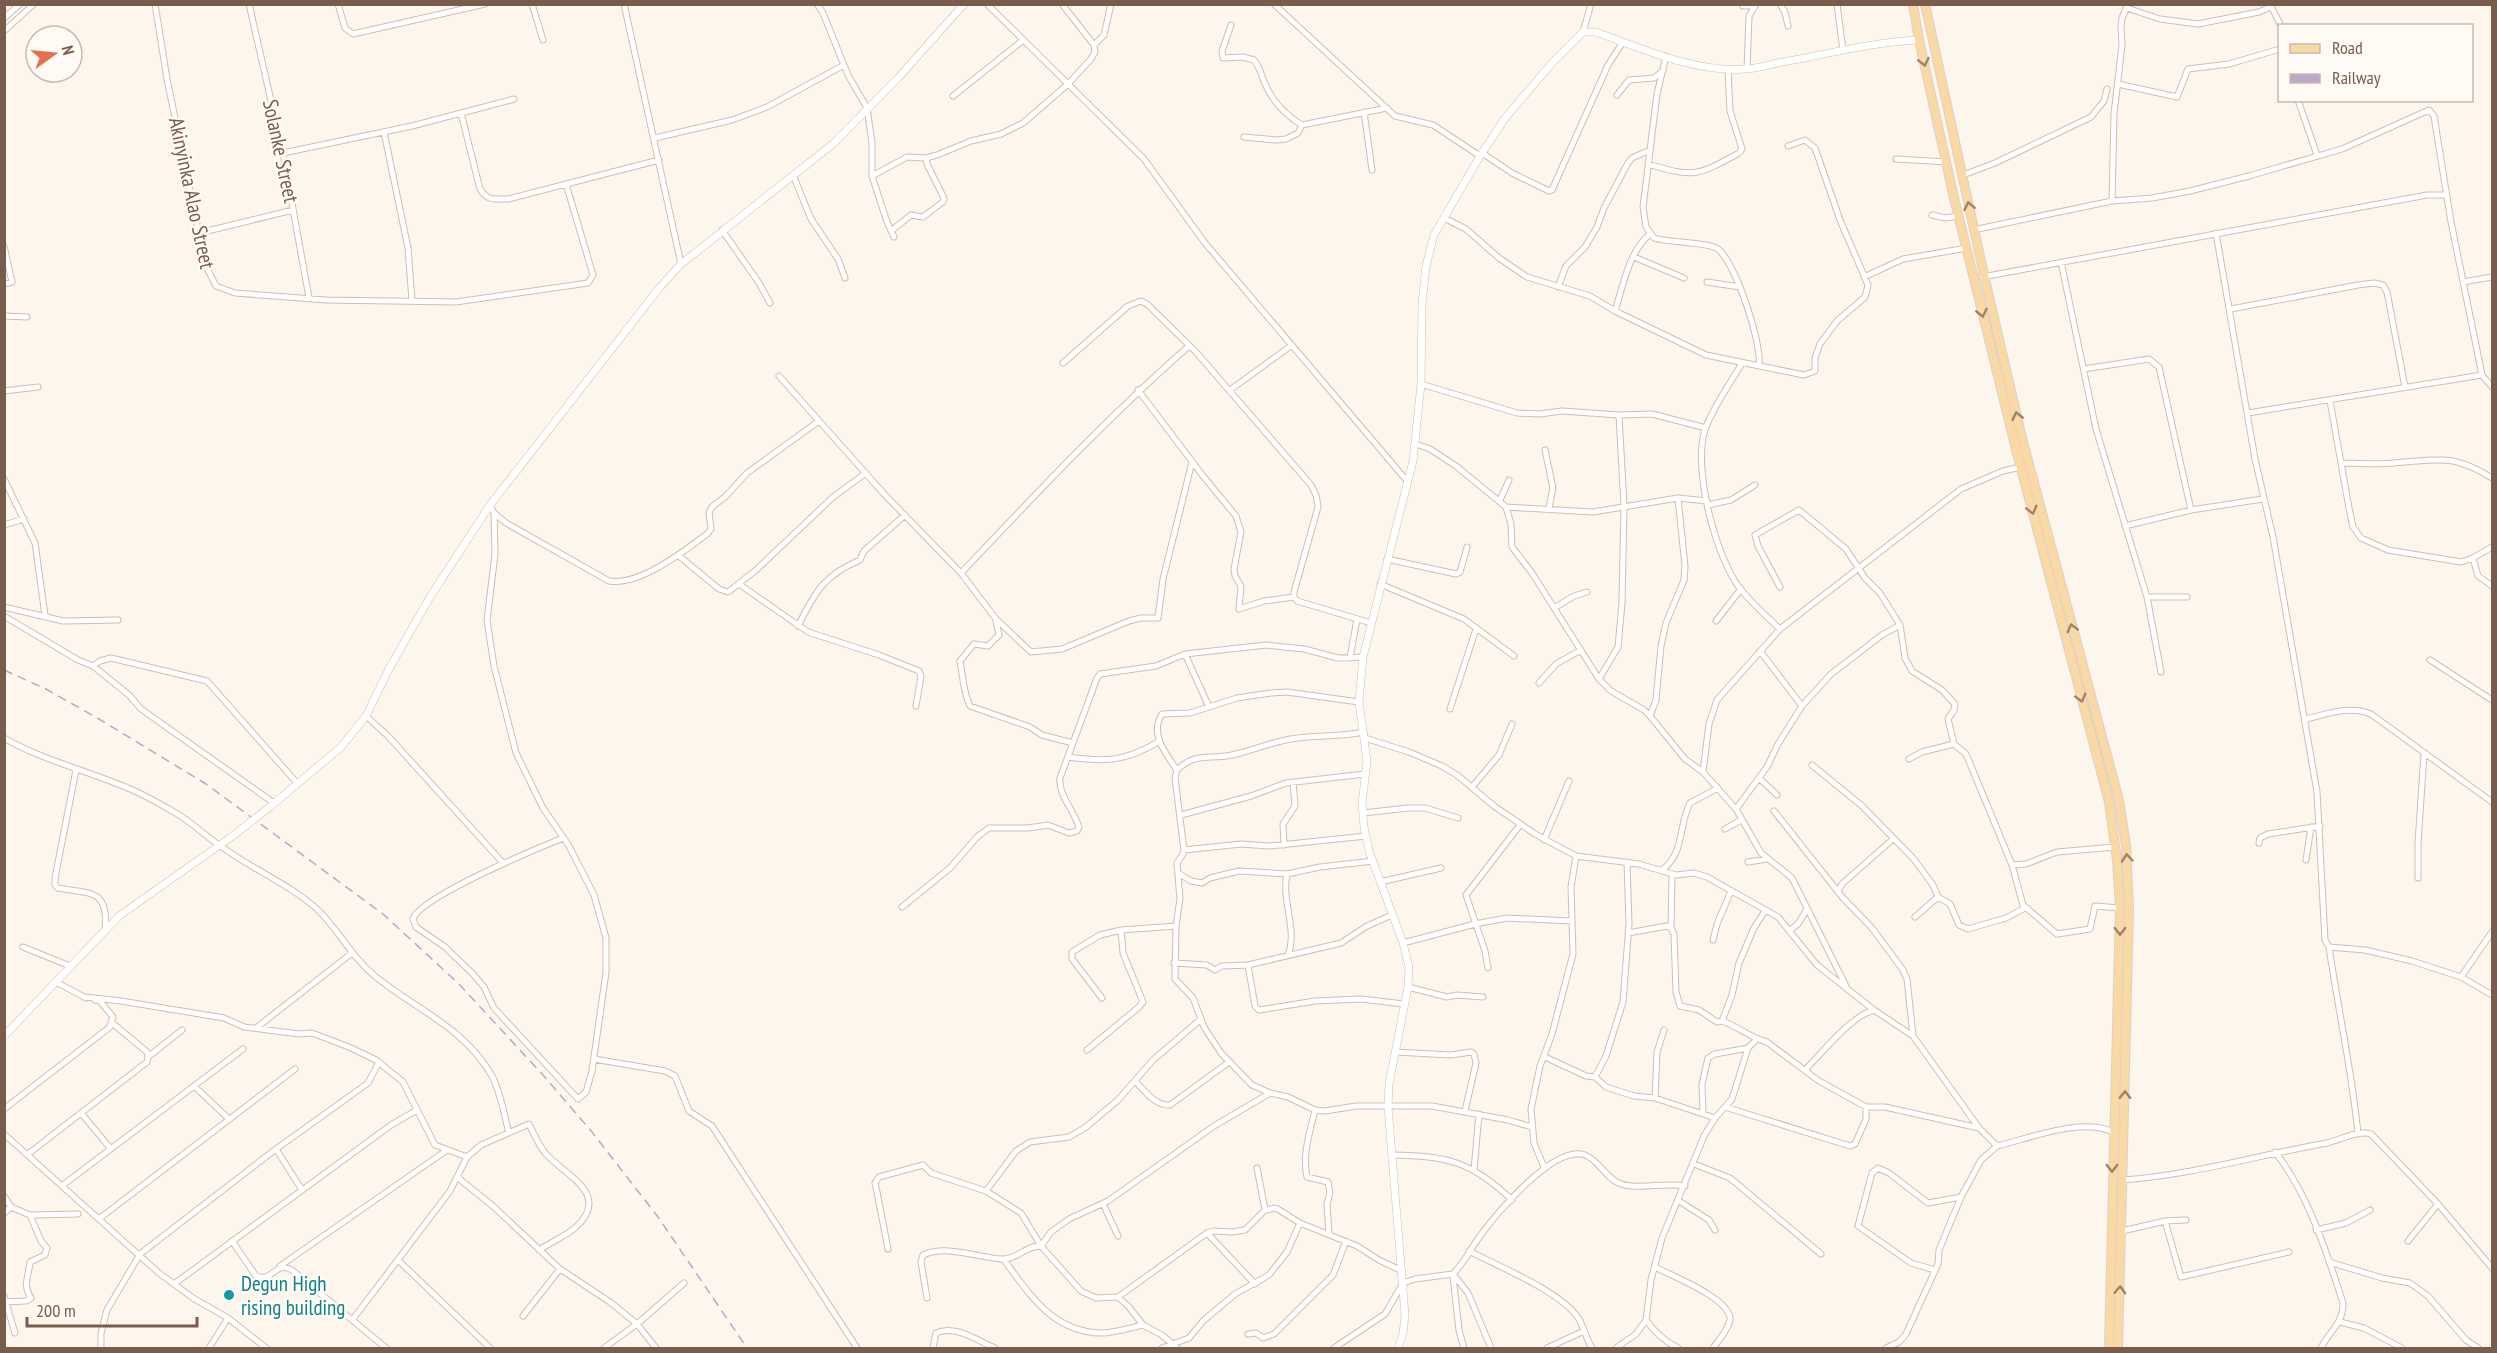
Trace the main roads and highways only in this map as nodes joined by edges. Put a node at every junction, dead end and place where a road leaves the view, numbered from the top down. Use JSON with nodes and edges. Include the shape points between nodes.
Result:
{"nodes":[{"id":1,"x":1913,"y":4,"type":"edge"},
{"id":2,"x":1925,"y":4,"type":"edge"},
{"id":3,"x":1979,"y":277,"type":"junction"},
{"id":4,"x":2119,"y":891,"type":"junction"},
{"id":5,"x":2129,"y":891,"type":"junction"},
{"id":6,"x":2109,"y":1348,"type":"edge"},
{"id":7,"x":2118,"y":1348,"type":"edge"}],
"edges":[{"from":1,"to":3,"type":"main road","one_way":true,"via":[[1959,216]]},
{"from":3,"to":2,"type":"main road","one_way":true,"via":[[1963,175]]},
{"from":3,"to":4,"type":"main road","one_way":true,"via":[[2021,467],[2109,802]]},
{"from":5,"to":3,"type":"main road","one_way":true,"via":[[2119,800]]},
{"from":4,"to":5,"type":"main road"},
{"from":4,"to":6,"type":"main road","one_way":true},
{"from":7,"to":5,"type":"main road","one_way":true}]}
